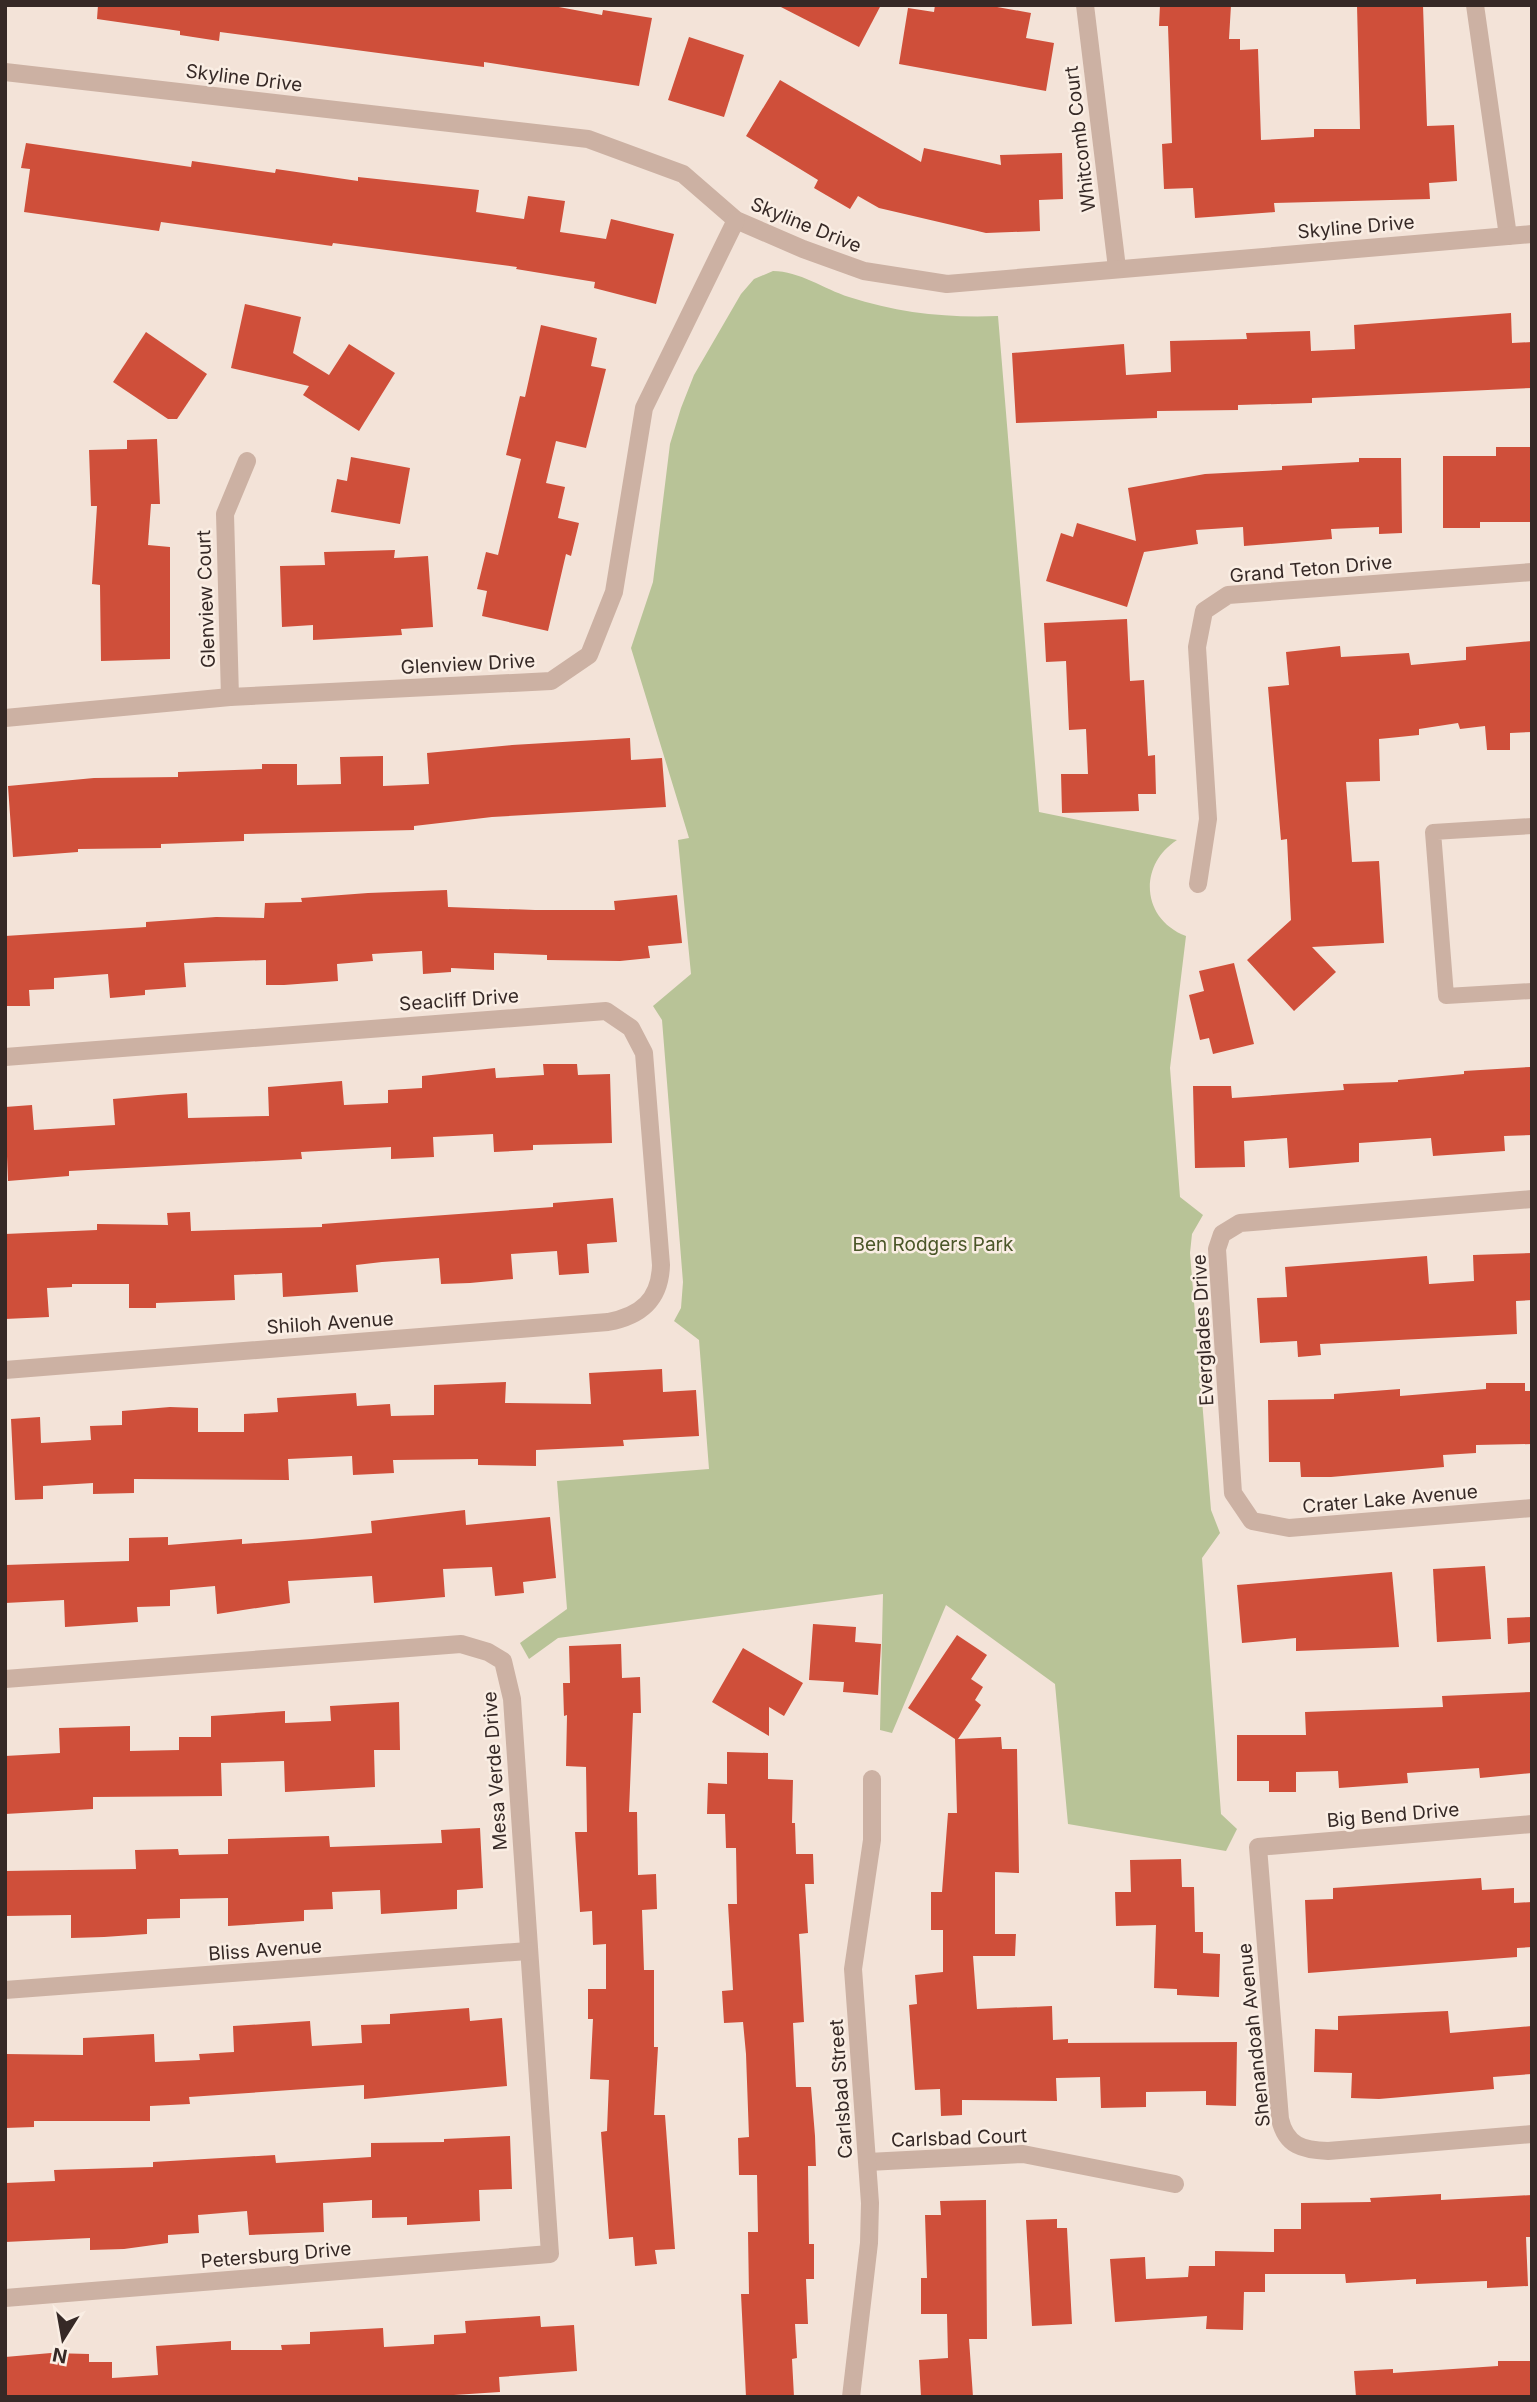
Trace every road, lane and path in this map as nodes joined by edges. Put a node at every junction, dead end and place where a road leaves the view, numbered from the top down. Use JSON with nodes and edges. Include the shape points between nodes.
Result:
{"nodes":[{"id":1,"x":1085,"y":5,"type":"edge"},
{"id":2,"x":1475,"y":5,"type":"edge"},
{"id":3,"x":5,"y":72,"type":"edge"},
{"id":4,"x":736,"y":220,"type":"junction"},
{"id":5,"x":1532,"y":234,"type":"edge"},
{"id":6,"x":1508,"y":236,"type":"junction"},
{"id":7,"x":1117,"y":268,"type":"junction"},
{"id":8,"x":247,"y":461,"type":"dead end"},
{"id":9,"x":1532,"y":572,"type":"edge"},
{"id":10,"x":230,"y":697,"type":"junction"},
{"id":11,"x":5,"y":718,"type":"edge"},
{"id":12,"x":1532,"y":826,"type":"edge"},
{"id":13,"x":1198,"y":884,"type":"dead end"},
{"id":14,"x":1532,"y":991,"type":"edge"},
{"id":15,"x":5,"y":1056,"type":"edge"},
{"id":16,"x":1532,"y":1199,"type":"edge"},
{"id":17,"x":651,"y":1301,"type":"joint"},
{"id":18,"x":5,"y":1370,"type":"edge"},
{"id":19,"x":1532,"y":1508,"type":"edge"},
{"id":20,"x":1252,"y":1521,"type":"joint"},
{"id":21,"x":5,"y":1679,"type":"edge"},
{"id":22,"x":872,"y":1779,"type":"dead end"},
{"id":23,"x":1532,"y":1824,"type":"edge"},
{"id":24,"x":1258,"y":1847,"type":"joint"},
{"id":25,"x":528,"y":1951,"type":"junction"},
{"id":26,"x":5,"y":1990,"type":"edge"},
{"id":27,"x":1532,"y":2134,"type":"edge"},
{"id":28,"x":867,"y":2162,"type":"junction"},
{"id":29,"x":1175,"y":2184,"type":"dead end"},
{"id":30,"x":550,"y":2254,"type":"joint"},
{"id":31,"x":5,"y":2298,"type":"edge"},
{"id":32,"x":851,"y":2397,"type":"edge"}],
"edges":[{"from":1,"to":7,"type":"street","name":"Whitcomb Court"},
{"from":2,"to":6,"type":"street"},
{"from":3,"to":4,"type":"street","name":"Skyline Drive","via":[[588,139],[683,174]]},
{"from":4,"to":7,"type":"street","name":"Skyline Drive","via":[[864,271],[947,284]]},
{"from":4,"to":10,"type":"street","name":"Glenview Drive","via":[[644,408],[614,592],[589,656],[551,681]]},
{"from":5,"to":6,"type":"street","name":"Skyline Drive"},
{"from":6,"to":7,"type":"street","name":"Skyline Drive"},
{"from":8,"to":10,"type":"street","name":"Glenview Court","via":[[225,514]]},
{"from":9,"to":13,"type":"street","name":"Grand Teton Drive","via":[[1228,595],[1204,611],[1197,648],[1208,819]]},
{"from":10,"to":11,"type":"street","name":"Glenview Drive"},
{"from":12,"to":14,"type":"lane","via":[[1433,832],[1446,996]]},
{"from":15,"to":17,"type":"street","name":"Seacliff Drive","via":[[595,1010],[615,1014],[637,1034],[644,1053],[662,1265]]},
{"from":16,"to":20,"type":"street","name":"Everglades Drive","via":[[1240,1223],[1222,1234],[1217,1249],[1233,1493]]},
{"from":17,"to":18,"type":"street","name":"Shiloh Avenue","via":[[628,1319],[608,1322]]},
{"from":19,"to":20,"type":"street","name":"Crater Lake Avenue","via":[[1289,1528]]},
{"from":21,"to":25,"type":"street","name":"Mesa Verde Drive","via":[[461,1644],[488,1651],[503,1661],[512,1699]]},
{"from":22,"to":28,"type":"street","name":"Carlsbad Street","via":[[872,1840],[853,1969]]},
{"from":23,"to":24,"type":"street","name":"Big Bend Drive"},
{"from":24,"to":27,"type":"street","name":"Shenandoah Avenue","via":[[1280,2119],[1293,2145],[1328,2151]]},
{"from":25,"to":26,"type":"street","name":"Bliss Avenue"},
{"from":25,"to":30,"type":"street","name":"Mesa Verde Drive"},
{"from":28,"to":29,"type":"street","name":"Carlsbad Court","via":[[1023,2154]]},
{"from":28,"to":32,"type":"street","name":"Carlsbad Street","via":[[869,2243]]},
{"from":30,"to":31,"type":"street","name":"Petersburg Drive"}]}
